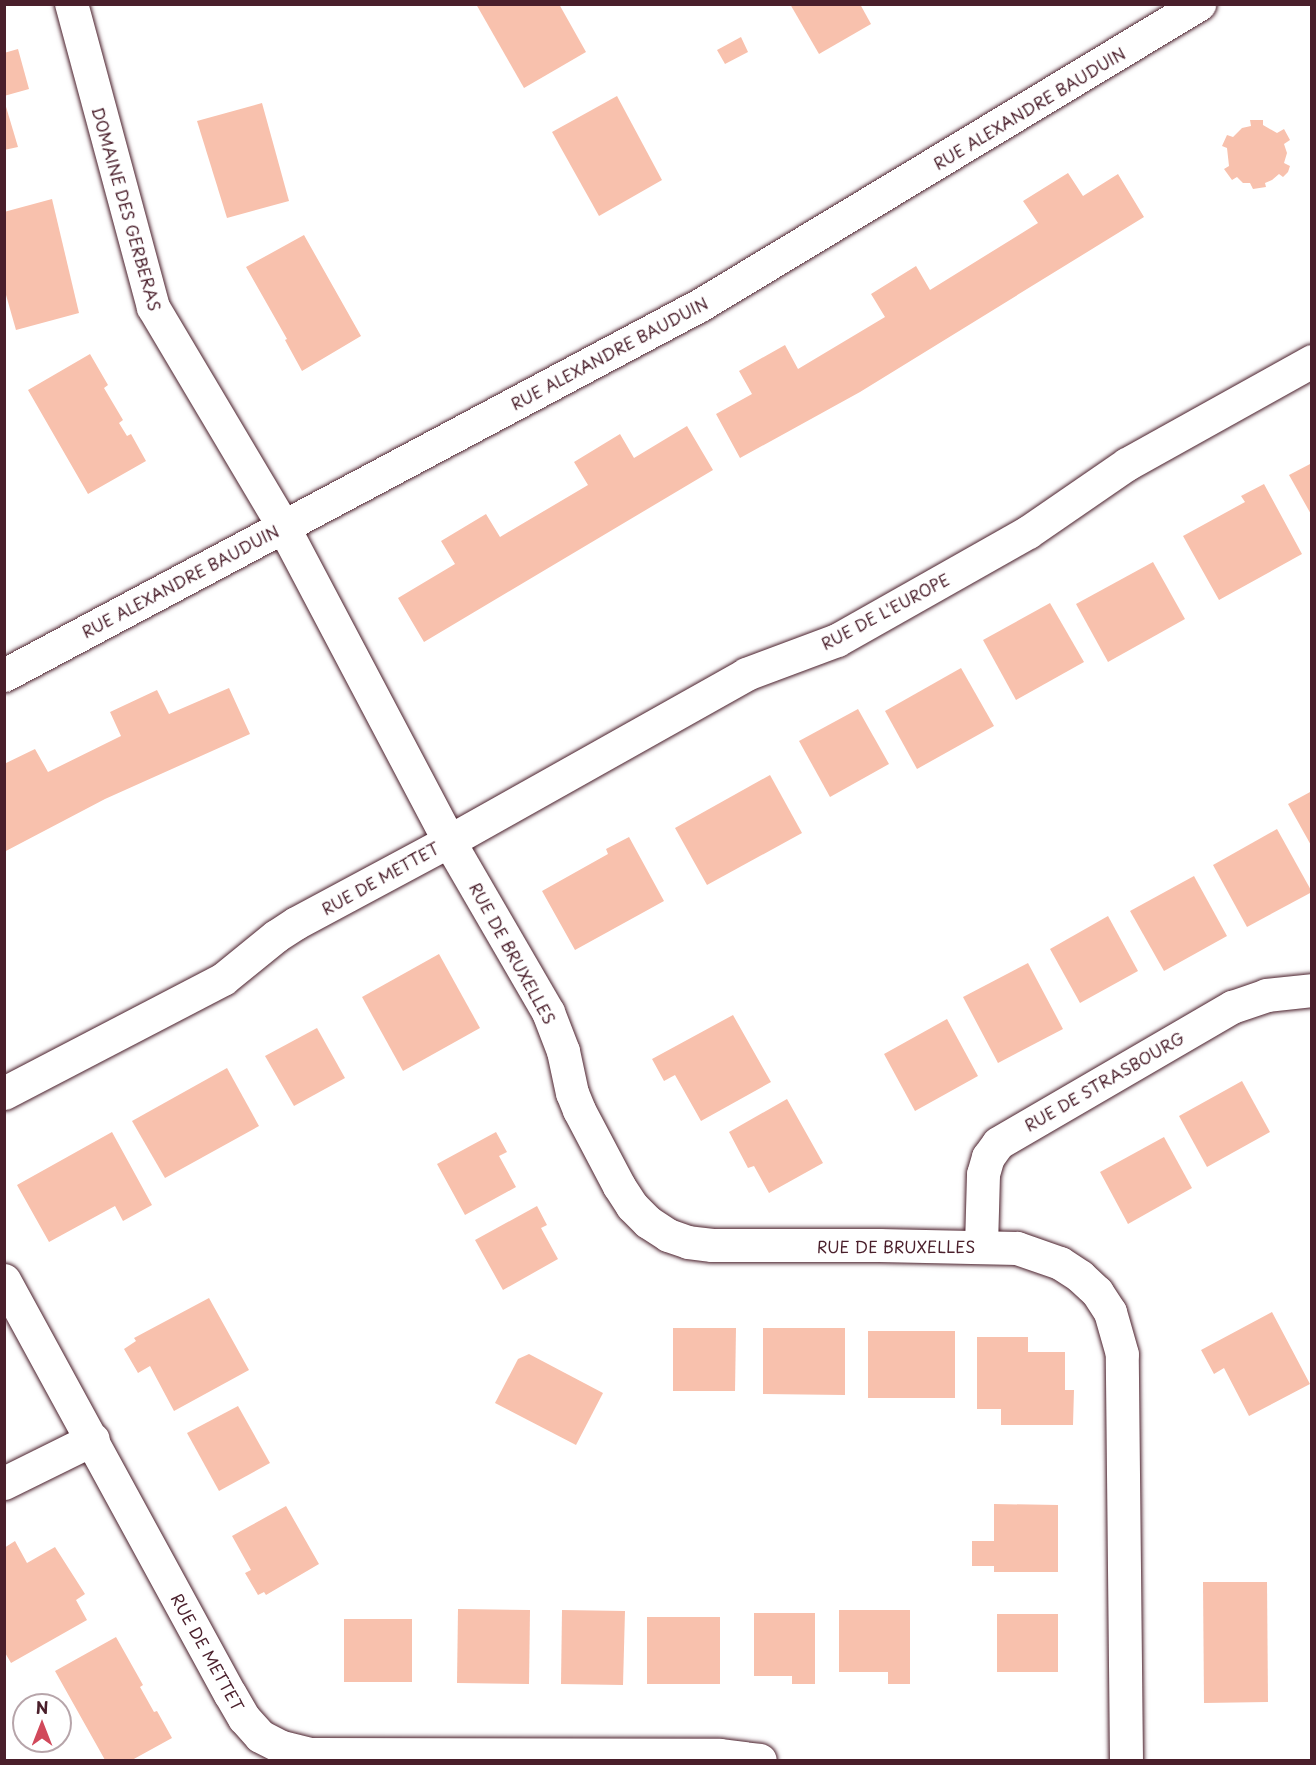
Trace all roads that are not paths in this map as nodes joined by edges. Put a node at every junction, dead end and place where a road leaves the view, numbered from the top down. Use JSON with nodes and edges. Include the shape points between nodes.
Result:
{"nodes":[{"id":1,"x":71,"y":4,"type":"edge"},
{"id":2,"x":1199,"y":4,"type":"edge"},
{"id":3,"x":1311,"y":361,"type":"edge"},
{"id":4,"x":283,"y":526,"type":"junction"},
{"id":5,"x":4,"y":675,"type":"edge"},
{"id":6,"x":449,"y":841,"type":"junction"},
{"id":7,"x":1311,"y":990,"type":"edge"},
{"id":8,"x":4,"y":1093,"type":"edge"},
{"id":9,"x":981,"y":1246,"type":"junction"},
{"id":10,"x":4,"y":1280,"type":"edge"},
{"id":11,"x":93,"y":1439,"type":"junction"},
{"id":12,"x":4,"y":1483,"type":"edge"},
{"id":13,"x":760,"y":1761,"type":"edge"},
{"id":14,"x":1126,"y":1761,"type":"edge"}],
"edges":[{"from":1,"to":4,"type":"street","name":"DOMAINE DES GERBERAS","via":[[153,307]]},
{"from":2,"to":4,"type":"street","name":"RUE ALEXANDRE BAUDUIN","via":[[700,305]]},
{"from":3,"to":6,"type":"street","name":"RUE DE L'EUROPE","via":[[1127,464],[1028,532],[837,640],[746,674]]},
{"from":4,"to":5,"type":"street","name":"RUE ALEXANDRE BAUDUIN"},
{"from":4,"to":6,"type":"street","name":"RUE DE METTET"},
{"from":6,"to":8,"type":"street","name":"RUE DE METTET","via":[[286,930],[223,979]]},
{"from":6,"to":9,"type":"street","name":"RUE DE BRUXELLES","via":[[548,1012],[579,1110],[619,1186],[648,1222],[668,1235],[711,1245]]},
{"from":7,"to":9,"type":"street","name":"RUE DE STRASBOURG","via":[[1266,995],[1232,1007],[998,1143],[983,1174]]},
{"from":9,"to":14,"type":"street","name":"RUE DE BRUXELLES","via":[[1017,1248],[1060,1263],[1097,1292],[1117,1333],[1123,1389]]},
{"from":10,"to":11,"type":"street","name":"RUE DE METTET"},
{"from":11,"to":12,"type":"street"},
{"from":11,"to":13,"type":"street","name":"RUE DE METTET","via":[[244,1718],[260,1736],[282,1747],[310,1754],[719,1755]]}]}
